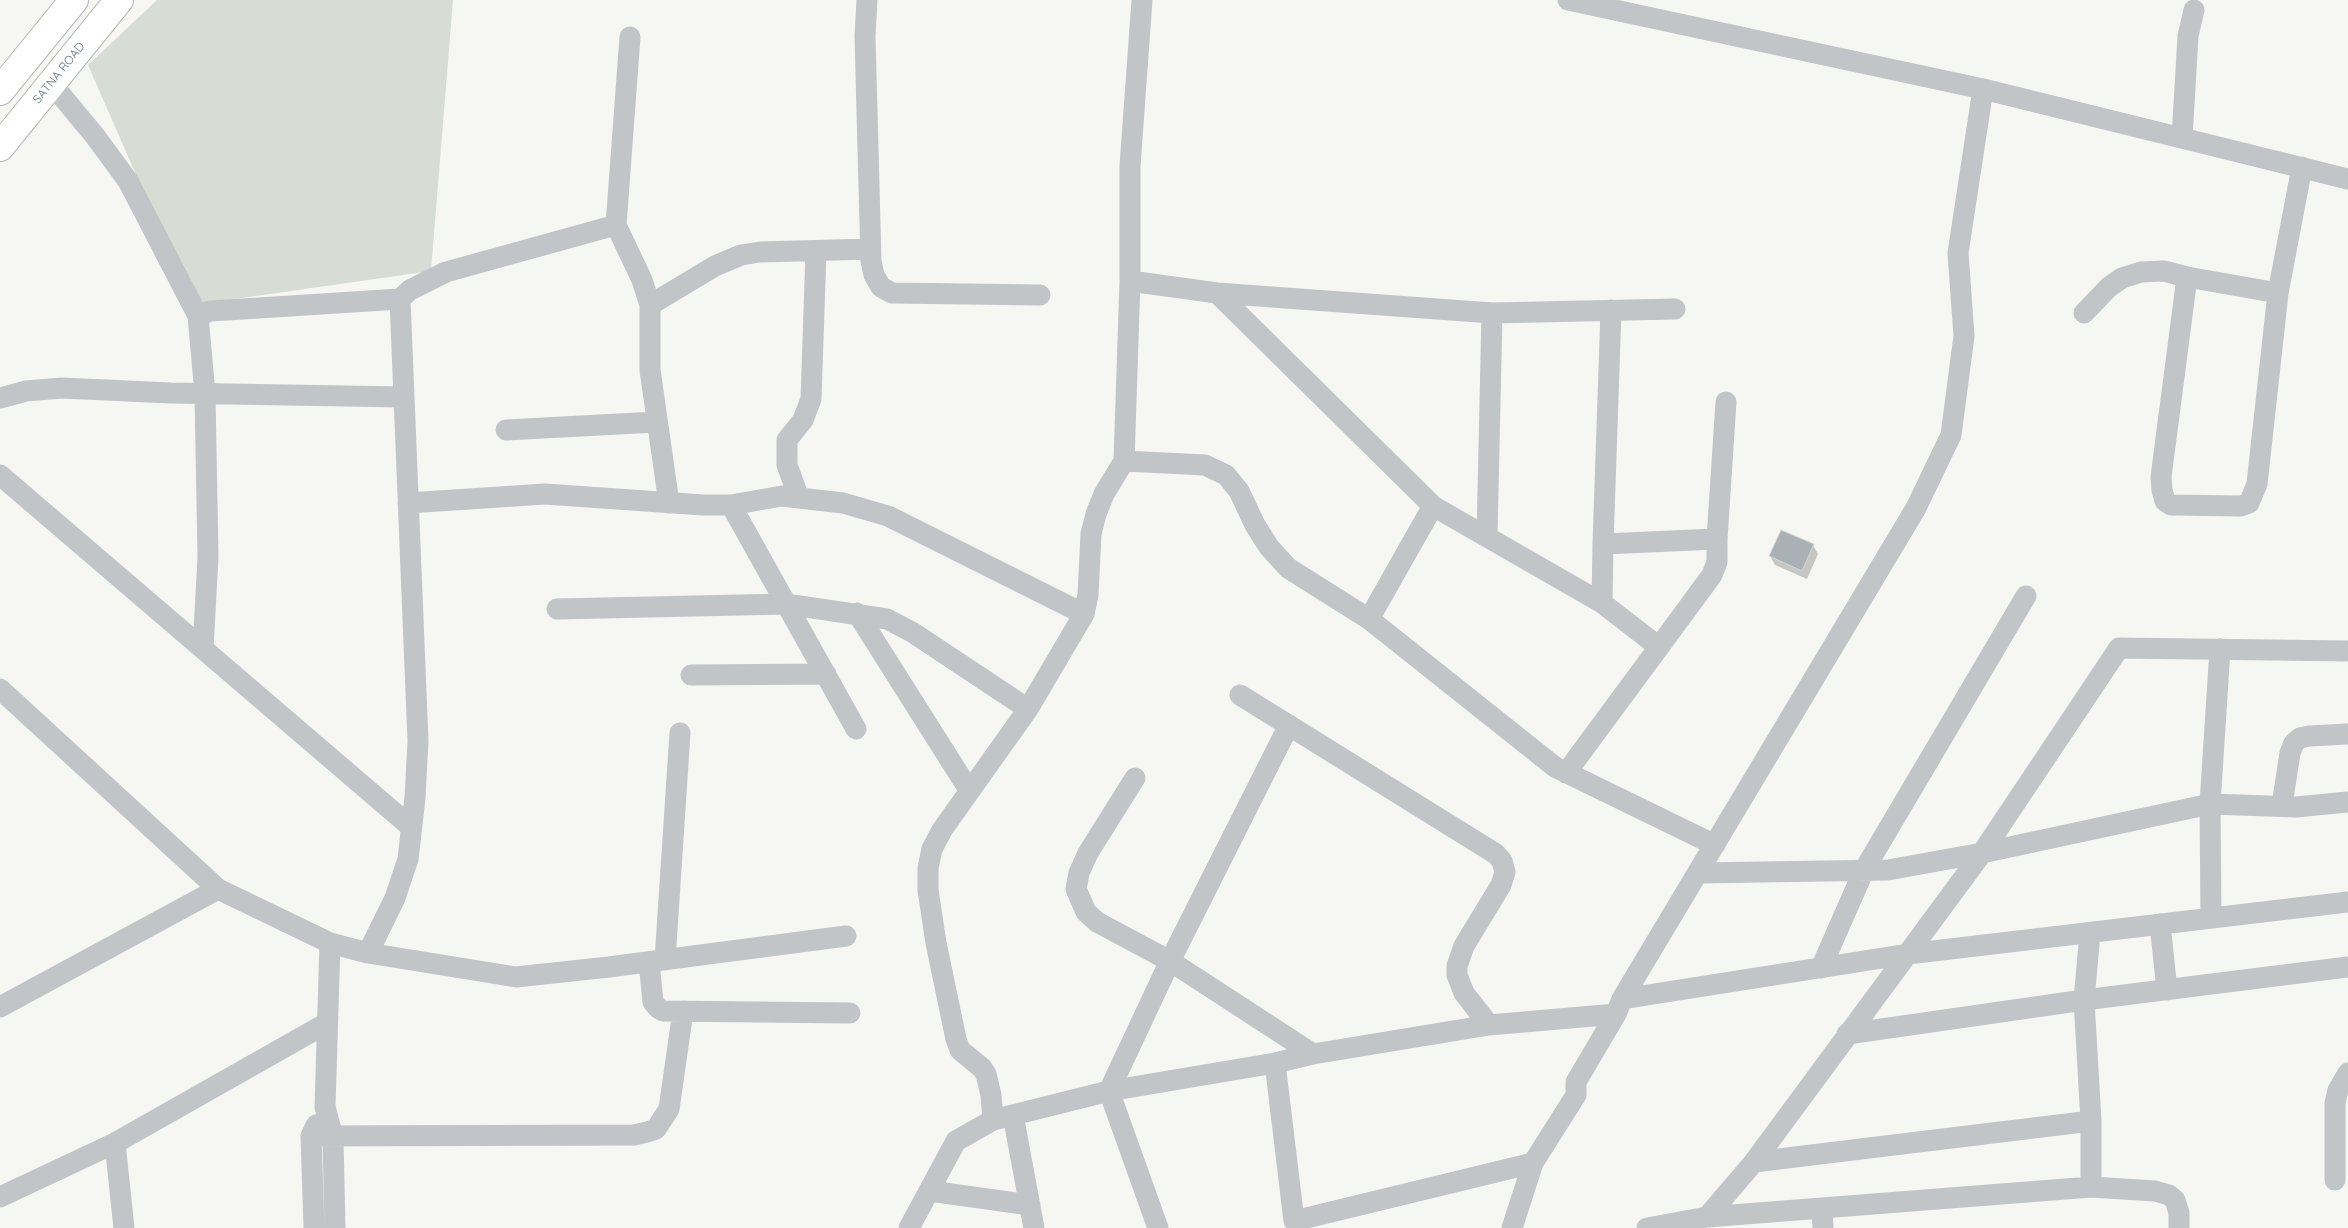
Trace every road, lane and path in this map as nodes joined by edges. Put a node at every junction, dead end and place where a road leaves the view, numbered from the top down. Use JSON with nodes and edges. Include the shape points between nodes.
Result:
{"nodes":[{"id":1,"x":74,"y":0,"type":"edge"},
{"id":2,"x":118,"y":0,"type":"edge"},
{"id":3,"x":867,"y":0,"type":"edge"},
{"id":4,"x":1142,"y":0,"type":"edge"},
{"id":5,"x":1568,"y":0,"type":"edge"},
{"id":6,"x":2194,"y":10,"type":"dead end"},
{"id":7,"x":630,"y":37,"type":"dead end"},
{"id":8,"x":51,"y":83,"type":"junction"},
{"id":9,"x":1983,"y":89,"type":"junction"},
{"id":10,"x":0,"y":91,"type":"edge"},
{"id":11,"x":2182,"y":138,"type":"junction"},
{"id":12,"x":0,"y":147,"type":"edge"},
{"id":13,"x":2302,"y":167,"type":"junction"},
{"id":14,"x":2348,"y":179,"type":"edge"},
{"id":15,"x":616,"y":225,"type":"junction"},
{"id":16,"x":870,"y":249,"type":"junction"},
{"id":17,"x":816,"y":250,"type":"junction"},
{"id":18,"x":2187,"y":277,"type":"junction"},
{"id":19,"x":1130,"y":281,"type":"junction"},
{"id":20,"x":1217,"y":293,"type":"junction"},
{"id":21,"x":2278,"y":293,"type":"junction"},
{"id":22,"x":1040,"y":296,"type":"dead end"},
{"id":23,"x":400,"y":299,"type":"junction"},
{"id":24,"x":650,"y":305,"type":"junction"},
{"id":25,"x":1675,"y":309,"type":"dead end"},
{"id":26,"x":1611,"y":310,"type":"junction"},
{"id":27,"x":1492,"y":313,"type":"junction"},
{"id":28,"x":2084,"y":313,"type":"dead end"},
{"id":29,"x":198,"y":316,"type":"junction"},
{"id":30,"x":204,"y":394,"type":"junction"},
{"id":31,"x":403,"y":397,"type":"junction"},
{"id":32,"x":0,"y":398,"type":"edge"},
{"id":33,"x":1726,"y":402,"type":"dead end"},
{"id":34,"x":656,"y":422,"type":"junction"},
{"id":35,"x":506,"y":430,"type":"dead end"},
{"id":36,"x":1124,"y":461,"type":"junction"},
{"id":37,"x":0,"y":475,"type":"edge"},
{"id":38,"x":798,"y":498,"type":"junction"},
{"id":39,"x":408,"y":502,"type":"junction"},
{"id":40,"x":669,"y":503,"type":"junction"},
{"id":41,"x":731,"y":505,"type":"junction"},
{"id":42,"x":1433,"y":506,"type":"junction"},
{"id":43,"x":1487,"y":536,"type":"junction"},
{"id":44,"x":1717,"y":539,"type":"junction"},
{"id":45,"x":1603,"y":544,"type":"junction"},
{"id":46,"x":2026,"y":596,"type":"dead end"},
{"id":47,"x":1602,"y":603,"type":"junction"},
{"id":48,"x":786,"y":604,"type":"junction"},
{"id":49,"x":557,"y":609,"type":"dead end"},
{"id":50,"x":857,"y":613,"type":"junction"},
{"id":51,"x":1084,"y":614,"type":"junction"},
{"id":52,"x":1368,"y":619,"type":"junction"},
{"id":53,"x":1659,"y":647,"type":"junction"},
{"id":54,"x":203,"y":649,"type":"junction"},
{"id":55,"x":2220,"y":649,"type":"junction"},
{"id":56,"x":2348,"y":651,"type":"edge"},
{"id":57,"x":826,"y":674,"type":"junction"},
{"id":58,"x":691,"y":675,"type":"dead end"},
{"id":59,"x":0,"y":689,"type":"edge"},
{"id":60,"x":1240,"y":695,"type":"dead end"},
{"id":61,"x":1028,"y":709,"type":"junction"},
{"id":62,"x":1289,"y":725,"type":"junction"},
{"id":63,"x":856,"y":729,"type":"dead end"},
{"id":64,"x":680,"y":733,"type":"dead end"},
{"id":65,"x":2348,"y":734,"type":"edge"},
{"id":66,"x":1566,"y":773,"type":"junction"},
{"id":67,"x":1135,"y":778,"type":"dead end"},
{"id":68,"x":969,"y":790,"type":"junction"},
{"id":69,"x":2348,"y":802,"type":"edge"},
{"id":70,"x":2210,"y":804,"type":"junction"},
{"id":71,"x":2282,"y":805,"type":"junction"},
{"id":72,"x":411,"y":827,"type":"junction"},
{"id":73,"x":1715,"y":845,"type":"junction"},
{"id":74,"x":1982,"y":853,"type":"junction"},
{"id":75,"x":1864,"y":870,"type":"junction"},
{"id":76,"x":1698,"y":873,"type":"junction"},
{"id":77,"x":218,"y":889,"type":"junction"},
{"id":78,"x":2348,"y":902,"type":"edge"},
{"id":79,"x":2211,"y":918,"type":"junction"},
{"id":80,"x":2160,"y":924,"type":"junction"},
{"id":81,"x":2090,"y":932,"type":"junction"},
{"id":82,"x":846,"y":936,"type":"dead end"},
{"id":83,"x":330,"y":943,"type":"junction"},
{"id":84,"x":368,"y":953,"type":"junction"},
{"id":85,"x":1908,"y":954,"type":"junction"},
{"id":86,"x":657,"y":961,"type":"junction"},
{"id":87,"x":1170,"y":961,"type":"junction"},
{"id":88,"x":2348,"y":967,"type":"edge"},
{"id":89,"x":1821,"y":968,"type":"junction"},
{"id":90,"x":2167,"y":990,"type":"junction"},
{"id":91,"x":2084,"y":1000,"type":"junction"},
{"id":92,"x":1619,"y":1007,"type":"junction"},
{"id":93,"x":0,"y":1008,"type":"edge"},
{"id":94,"x":683,"y":1011,"type":"junction"},
{"id":95,"x":850,"y":1013,"type":"dead end"},
{"id":96,"x":327,"y":1023,"type":"junction"},
{"id":97,"x":1489,"y":1025,"type":"junction"},
{"id":98,"x":1847,"y":1034,"type":"junction"},
{"id":99,"x":1313,"y":1054,"type":"junction"},
{"id":100,"x":1275,"y":1063,"type":"junction"},
{"id":101,"x":2348,"y":1073,"type":"edge"},
{"id":102,"x":1109,"y":1092,"type":"junction"},
{"id":103,"x":325,"y":1107,"type":"junction"},
{"id":104,"x":1013,"y":1115,"type":"junction"},
{"id":105,"x":993,"y":1120,"type":"junction"},
{"id":106,"x":2092,"y":1121,"type":"junction"},
{"id":107,"x":311,"y":1136,"type":"junction"},
{"id":108,"x":333,"y":1137,"type":"junction"},
{"id":109,"x":115,"y":1143,"type":"junction"},
{"id":110,"x":1754,"y":1162,"type":"junction"},
{"id":111,"x":1533,"y":1163,"type":"junction"},
{"id":112,"x":2335,"y":1180,"type":"dead end"},
{"id":113,"x":2091,"y":1187,"type":"junction"},
{"id":114,"x":930,"y":1191,"type":"junction"},
{"id":115,"x":0,"y":1197,"type":"edge"},
{"id":116,"x":1030,"y":1205,"type":"junction"},
{"id":117,"x":1707,"y":1217,"type":"junction"},
{"id":118,"x":1823,"y":1218,"type":"edge"},
{"id":119,"x":914,"y":1224,"type":"edge"},
{"id":120,"x":1295,"y":1224,"type":"edge"},
{"id":121,"x":124,"y":1228,"type":"edge"},
{"id":122,"x":314,"y":1228,"type":"edge"},
{"id":123,"x":334,"y":1228,"type":"edge"},
{"id":124,"x":1034,"y":1228,"type":"edge"},
{"id":125,"x":1158,"y":1228,"type":"edge"},
{"id":126,"x":1512,"y":1228,"type":"edge"},
{"id":127,"x":1646,"y":1228,"type":"edge"},
{"id":128,"x":2180,"y":1228,"type":"edge"}],
"edges":[{"from":1,"to":10,"type":"main road"},
{"from":2,"to":8,"type":"main road","name":"SATNA ROAD"},
{"from":3,"to":16,"type":"street"},
{"from":4,"to":19,"type":"street","via":[[1130,166]]},
{"from":5,"to":9,"type":"street"},
{"from":6,"to":11,"type":"street","via":[[2188,36]]},
{"from":7,"to":15,"type":"street"},
{"from":8,"to":12,"type":"main road","name":"SATNA ROAD"},
{"from":8,"to":29,"type":"street","via":[[128,181]]},
{"from":9,"to":11,"type":"street"},
{"from":9,"to":73,"type":"street","via":[[1958,253],[1964,336],[1951,435],[1916,508]]},
{"from":11,"to":13,"type":"street"},
{"from":13,"to":14,"type":"street"},
{"from":13,"to":21,"type":"street"},
{"from":15,"to":23,"type":"street","via":[[446,272],[410,290]]},
{"from":15,"to":24,"type":"street"},
{"from":16,"to":17,"type":"street"},
{"from":16,"to":22,"type":"street","via":[[874,275],[881,287],[892,293]]},
{"from":17,"to":24,"type":"street","via":[[760,252],[728,260]]},
{"from":17,"to":38,"type":"street","via":[[811,399],[803,420],[787,440],[788,465]]},
{"from":18,"to":21,"type":"street"},
{"from":18,"to":21,"type":"street","via":[[2161,477],[2166,500],[2171,505],[2242,506],[2249,503],[2255,493]]},
{"from":18,"to":28,"type":"street","via":[[2164,271],[2141,272],[2122,278]]},
{"from":19,"to":20,"type":"street"},
{"from":19,"to":36,"type":"street"},
{"from":20,"to":27,"type":"street"},
{"from":20,"to":42,"type":"street"},
{"from":23,"to":29,"type":"street","via":[[227,310]]},
{"from":23,"to":31,"type":"street"},
{"from":24,"to":34,"type":"street","via":[[650,370]]},
{"from":25,"to":26,"type":"street"},
{"from":26,"to":27,"type":"street"},
{"from":26,"to":45,"type":"street"},
{"from":27,"to":43,"type":"street"},
{"from":29,"to":30,"type":"street"},
{"from":30,"to":31,"type":"street"},
{"from":30,"to":32,"type":"street","via":[[62,388]]},
{"from":30,"to":54,"type":"street","via":[[208,557]]},
{"from":31,"to":39,"type":"street"},
{"from":33,"to":44,"type":"street"},
{"from":34,"to":35,"type":"street"},
{"from":34,"to":40,"type":"street"},
{"from":36,"to":51,"type":"street","via":[[1096,514],[1091,534]]},
{"from":36,"to":52,"type":"street","via":[[1205,465],[1226,475],[1239,491],[1264,540],[1288,568]]},
{"from":37,"to":54,"type":"street"},
{"from":38,"to":41,"type":"street","via":[[782,496]]},
{"from":38,"to":51,"type":"street","via":[[843,503],[888,516]]},
{"from":39,"to":40,"type":"street","via":[[545,494]]},
{"from":39,"to":72,"type":"street","via":[[418,741]]},
{"from":40,"to":41,"type":"street"},
{"from":41,"to":48,"type":"street"},
{"from":42,"to":43,"type":"street"},
{"from":42,"to":52,"type":"street"},
{"from":43,"to":47,"type":"street"},
{"from":44,"to":45,"type":"street"},
{"from":44,"to":53,"type":"street","via":[[1717,562],[1712,575]]},
{"from":45,"to":47,"type":"street"},
{"from":46,"to":75,"type":"street"},
{"from":47,"to":53,"type":"street"},
{"from":48,"to":49,"type":"street"},
{"from":48,"to":50,"type":"street"},
{"from":48,"to":57,"type":"street"},
{"from":50,"to":61,"type":"street","via":[[887,619],[912,632]]},
{"from":50,"to":68,"type":"street"},
{"from":51,"to":61,"type":"street"},
{"from":52,"to":66,"type":"street","via":[[1554,767]]},
{"from":53,"to":66,"type":"street"},
{"from":54,"to":72,"type":"street"},
{"from":55,"to":56,"type":"street"},
{"from":55,"to":70,"type":"street"},
{"from":55,"to":74,"type":"street","via":[[2119,648]]},
{"from":57,"to":58,"type":"street"},
{"from":57,"to":63,"type":"street"},
{"from":59,"to":77,"type":"street"},
{"from":60,"to":62,"type":"street"},
{"from":61,"to":68,"type":"street"},
{"from":62,"to":87,"type":"street"},
{"from":62,"to":97,"type":"street","via":[[1496,854],[1502,861],[1505,872],[1501,885],[1464,946],[1457,966],[1459,984]]},
{"from":64,"to":86,"type":"street"},
{"from":65,"to":71,"type":"street","via":[[2308,736],[2294,743]]},
{"from":66,"to":73,"type":"street"},
{"from":67,"to":87,"type":"street","via":[[1088,853],[1076,889],[1086,912],[1097,922]]},
{"from":68,"to":105,"type":"street","via":[[932,849],[928,890],[956,1039],[960,1050],[986,1074]]},
{"from":69,"to":71,"type":"street","via":[[2296,807]]},
{"from":70,"to":71,"type":"street"},
{"from":70,"to":74,"type":"street"},
{"from":70,"to":79,"type":"street"},
{"from":72,"to":84,"type":"street","via":[[408,859],[395,898]]},
{"from":73,"to":76,"type":"street"},
{"from":74,"to":75,"type":"street","via":[[1888,870]]},
{"from":74,"to":85,"type":"street"},
{"from":75,"to":76,"type":"street"},
{"from":75,"to":89,"type":"street"},
{"from":76,"to":92,"type":"street"},
{"from":77,"to":83,"type":"street"},
{"from":77,"to":93,"type":"street"},
{"from":78,"to":79,"type":"street"},
{"from":79,"to":80,"type":"street"},
{"from":80,"to":81,"type":"street"},
{"from":80,"to":90,"type":"street"},
{"from":81,"to":85,"type":"street"},
{"from":81,"to":91,"type":"street"},
{"from":82,"to":86,"type":"street"},
{"from":83,"to":84,"type":"street"},
{"from":83,"to":96,"type":"street"},
{"from":84,"to":86,"type":"street","via":[[516,977]]},
{"from":85,"to":89,"type":"street"},
{"from":85,"to":98,"type":"street"},
{"from":86,"to":94,"type":"street","via":[[652,997],[655,1006],[663,1011]]},
{"from":87,"to":99,"type":"street"},
{"from":87,"to":102,"type":"street"},
{"from":88,"to":90,"type":"street"},
{"from":89,"to":92,"type":"street"},
{"from":90,"to":91,"type":"street"},
{"from":91,"to":98,"type":"street"},
{"from":91,"to":106,"type":"street"},
{"from":92,"to":97,"type":"street"},
{"from":92,"to":111,"type":"street","via":[[1576,1082],[1576,1095]]},
{"from":94,"to":95,"type":"street"},
{"from":94,"to":108,"type":"street","via":[[668,1109],[656,1129],[648,1132],[634,1135]]},
{"from":96,"to":103,"type":"street"},
{"from":96,"to":109,"type":"street"},
{"from":97,"to":99,"type":"street"},
{"from":98,"to":110,"type":"street"},
{"from":99,"to":100,"type":"street"},
{"from":100,"to":102,"type":"street"},
{"from":100,"to":120,"type":"street"},
{"from":101,"to":112,"type":"street","via":[[2335,1103]]},
{"from":102,"to":104,"type":"street"},
{"from":102,"to":125,"type":"street"},
{"from":103,"to":107,"type":"street"},
{"from":103,"to":108,"type":"street"},
{"from":104,"to":105,"type":"street"},
{"from":104,"to":116,"type":"street"},
{"from":105,"to":114,"type":"street","via":[[956,1141]]},
{"from":106,"to":110,"type":"street"},
{"from":106,"to":113,"type":"street"},
{"from":107,"to":108,"type":"street"},
{"from":107,"to":122,"type":"street"},
{"from":108,"to":123,"type":"street"},
{"from":109,"to":115,"type":"street"},
{"from":109,"to":121,"type":"street"},
{"from":110,"to":117,"type":"street"},
{"from":111,"to":120,"type":"street"},
{"from":111,"to":126,"type":"street"},
{"from":113,"to":118,"type":"street"},
{"from":113,"to":128,"type":"street","via":[[2156,1191],[2169,1195],[2175,1200]]},
{"from":114,"to":116,"type":"street"},
{"from":114,"to":119,"type":"street"},
{"from":116,"to":124,"type":"street"},
{"from":117,"to":118,"type":"street"},
{"from":117,"to":127,"type":"street"}]}
